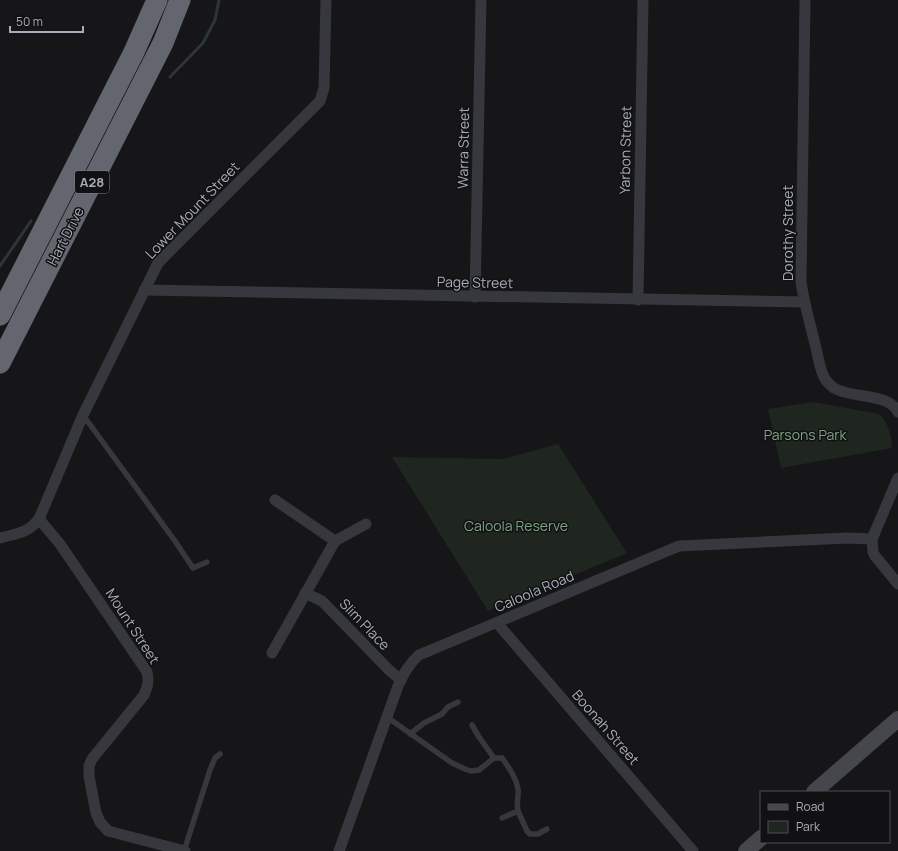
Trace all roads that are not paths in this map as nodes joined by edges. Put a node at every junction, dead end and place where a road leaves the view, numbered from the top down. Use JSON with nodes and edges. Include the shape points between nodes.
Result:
{"nodes":[{"id":1,"x":157,"y":0,"type":"edge"},
{"id":2,"x":180,"y":0,"type":"edge"},
{"id":3,"x":326,"y":0,"type":"edge"},
{"id":4,"x":481,"y":0,"type":"edge"},
{"id":5,"x":643,"y":0,"type":"edge"},
{"id":6,"x":805,"y":0,"type":"edge"},
{"id":7,"x":144,"y":290,"type":"junction"},
{"id":8,"x":476,"y":297,"type":"junction"},
{"id":9,"x":638,"y":300,"type":"junction"},
{"id":10,"x":804,"y":302,"type":"junction"},
{"id":11,"x":0,"y":315,"type":"edge"},
{"id":12,"x":0,"y":363,"type":"edge"},
{"id":13,"x":898,"y":412,"type":"edge"},
{"id":14,"x":83,"y":415,"type":"junction"},
{"id":15,"x":898,"y":478,"type":"edge"},
{"id":16,"x":275,"y":500,"type":"dead end"},
{"id":17,"x":38,"y":519,"type":"junction"},
{"id":18,"x":366,"y":524,"type":"dead end"},
{"id":19,"x":0,"y":538,"type":"edge"},
{"id":20,"x":872,"y":539,"type":"junction"},
{"id":21,"x":335,"y":541,"type":"junction"},
{"id":22,"x":207,"y":562,"type":"dead end"},
{"id":23,"x":898,"y":584,"type":"edge"},
{"id":24,"x":305,"y":593,"type":"junction"},
{"id":25,"x":497,"y":623,"type":"junction"},
{"id":26,"x":272,"y":654,"type":"dead end"},
{"id":27,"x":400,"y":680,"type":"junction"},
{"id":28,"x":458,"y":702,"type":"dead end"},
{"id":29,"x":387,"y":717,"type":"junction"},
{"id":30,"x":898,"y":719,"type":"edge"},
{"id":31,"x":472,"y":725,"type":"dead end"},
{"id":32,"x":410,"y":734,"type":"junction"},
{"id":33,"x":220,"y":754,"type":"dead end"},
{"id":34,"x":494,"y":758,"type":"junction"},
{"id":35,"x":815,"y":791,"type":"edge"},
{"id":36,"x":518,"y":811,"type":"junction"},
{"id":37,"x":502,"y":818,"type":"dead end"},
{"id":38,"x":548,"y":830,"type":"dead end"},
{"id":39,"x":760,"y":839,"type":"edge"},
{"id":40,"x":185,"y":851,"type":"edge"},
{"id":41,"x":339,"y":851,"type":"edge"},
{"id":42,"x":693,"y":851,"type":"edge"},
{"id":43,"x":746,"y":851,"type":"edge"}],
"edges":[{"from":1,"to":11,"type":"highway","name":"Hart Drive","number":"A28","via":[[131,59]]},
{"from":2,"to":12,"type":"highway","name":"Hart Drive","number":"A28","via":[[163,43]]},
{"from":3,"to":7,"type":"street","name":"Lower Mount Street","via":[[324,88],[320,101],[158,263]]},
{"from":4,"to":8,"type":"street","name":"Warra Street"},
{"from":5,"to":9,"type":"street","name":"Yarbon Street"},
{"from":6,"to":10,"type":"street","name":"Dorothy Street","via":[[801,282]]},
{"from":7,"to":8,"type":"street","name":"Page Street"},
{"from":7,"to":14,"type":"street","name":"Lower Mount Street"},
{"from":8,"to":9,"type":"street","name":"Page Street"},
{"from":9,"to":10,"type":"street","name":"Page Street"},
{"from":10,"to":13,"type":"street","name":"Dorothy Street","via":[[827,382],[843,392],[883,400]]},
{"from":14,"to":17,"type":"street","name":"Lower Mount Street"},
{"from":14,"to":22,"type":"lane","via":[[193,568]]},
{"from":15,"to":20,"type":"street"},
{"from":16,"to":21,"type":"street"},
{"from":17,"to":19,"type":"street","name":"Lower Mount Street","via":[[32,528]]},
{"from":17,"to":40,"type":"street","name":"Mount Street","via":[[60,544],[146,672],[148,680],[144,695],[89,766],[96,814],[108,831]]},
{"from":18,"to":21,"type":"street"},
{"from":20,"to":23,"type":"street","via":[[875,556]]},
{"from":20,"to":25,"type":"street","name":"Caloola Road","via":[[680,546]]},
{"from":21,"to":24,"type":"street"},
{"from":24,"to":26,"type":"street"},
{"from":24,"to":27,"type":"street","name":"Slim Place","via":[[322,601]]},
{"from":25,"to":27,"type":"street","name":"Caloola Road","via":[[419,655]]},
{"from":25,"to":42,"type":"street","name":"Boonah Street"},
{"from":27,"to":29,"type":"street","name":"Caloola Road"},
{"from":28,"to":32,"type":"lane"},
{"from":29,"to":32,"type":"lane"},
{"from":29,"to":41,"type":"street","name":"Caloola Road"},
{"from":30,"to":35,"type":"street"},
{"from":31,"to":34,"type":"lane"},
{"from":32,"to":34,"type":"lane","via":[[452,763],[471,771],[479,770]]},
{"from":33,"to":40,"type":"lane","via":[[215,758],[210,770]]},
{"from":34,"to":36,"type":"lane","via":[[502,758],[513,774],[518,789]]},
{"from":36,"to":37,"type":"lane"},
{"from":36,"to":38,"type":"lane","via":[[530,834]]},
{"from":39,"to":43,"type":"street"}]}
